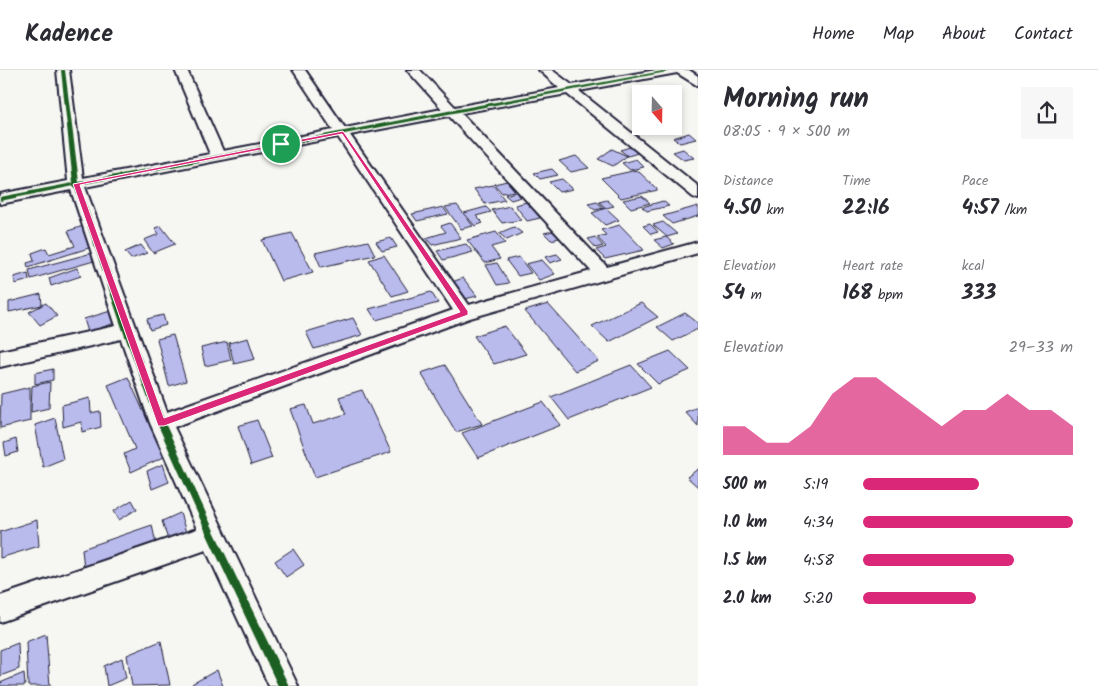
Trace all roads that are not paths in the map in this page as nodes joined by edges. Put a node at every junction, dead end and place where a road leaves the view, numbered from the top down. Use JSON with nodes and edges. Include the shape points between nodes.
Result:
{"nodes":[{"id":1,"x":63,"y":70,"type":"edge"},
{"id":2,"x":181,"y":70,"type":"edge"},
{"id":3,"x":299,"y":70,"type":"edge"},
{"id":4,"x":413,"y":70,"type":"edge"},
{"id":5,"x":545,"y":70,"type":"edge"},
{"id":6,"x":675,"y":70,"type":"edge"},
{"id":7,"x":681,"y":70,"type":"edge"},
{"id":8,"x":698,"y":82,"type":"edge"},
{"id":9,"x":570,"y":90,"type":"junction"},
{"id":10,"x":453,"y":111,"type":"junction"},
{"id":11,"x":343,"y":132,"type":"junction"},
{"id":12,"x":218,"y":157,"type":"junction"},
{"id":13,"x":76,"y":184,"type":"junction"},
{"id":14,"x":698,"y":194,"type":"edge"},
{"id":15,"x":0,"y":199,"type":"edge"},
{"id":16,"x":698,"y":247,"type":"edge"},
{"id":17,"x":604,"y":274,"type":"junction"},
{"id":18,"x":465,"y":313,"type":"junction"},
{"id":19,"x":127,"y":331,"type":"junction"},
{"id":20,"x":0,"y":359,"type":"edge"},
{"id":21,"x":161,"y":423,"type":"junction"},
{"id":22,"x":212,"y":536,"type":"junction"},
{"id":23,"x":0,"y":610,"type":"edge"},
{"id":24,"x":284,"y":686,"type":"edge"}],
"edges":[{"from":1,"to":13,"type":"street"},
{"from":2,"to":12,"type":"street"},
{"from":3,"to":11,"type":"street"},
{"from":4,"to":10,"type":"street"},
{"from":5,"to":9,"type":"street"},
{"from":6,"to":9,"type":"street"},
{"from":7,"to":8,"type":"street"},
{"from":9,"to":10,"type":"street"},
{"from":9,"to":14,"type":"street"},
{"from":10,"to":11,"type":"street"},
{"from":10,"to":17,"type":"street"},
{"from":11,"to":12,"type":"street"},
{"from":11,"to":18,"type":"street"},
{"from":12,"to":13,"type":"street"},
{"from":13,"to":15,"type":"street"},
{"from":13,"to":19,"type":"street"},
{"from":16,"to":17,"type":"street"},
{"from":17,"to":18,"type":"street"},
{"from":18,"to":21,"type":"street"},
{"from":19,"to":20,"type":"street"},
{"from":19,"to":21,"type":"street"},
{"from":21,"to":22,"type":"street"},
{"from":22,"to":23,"type":"street"},
{"from":22,"to":24,"type":"street"}]}
